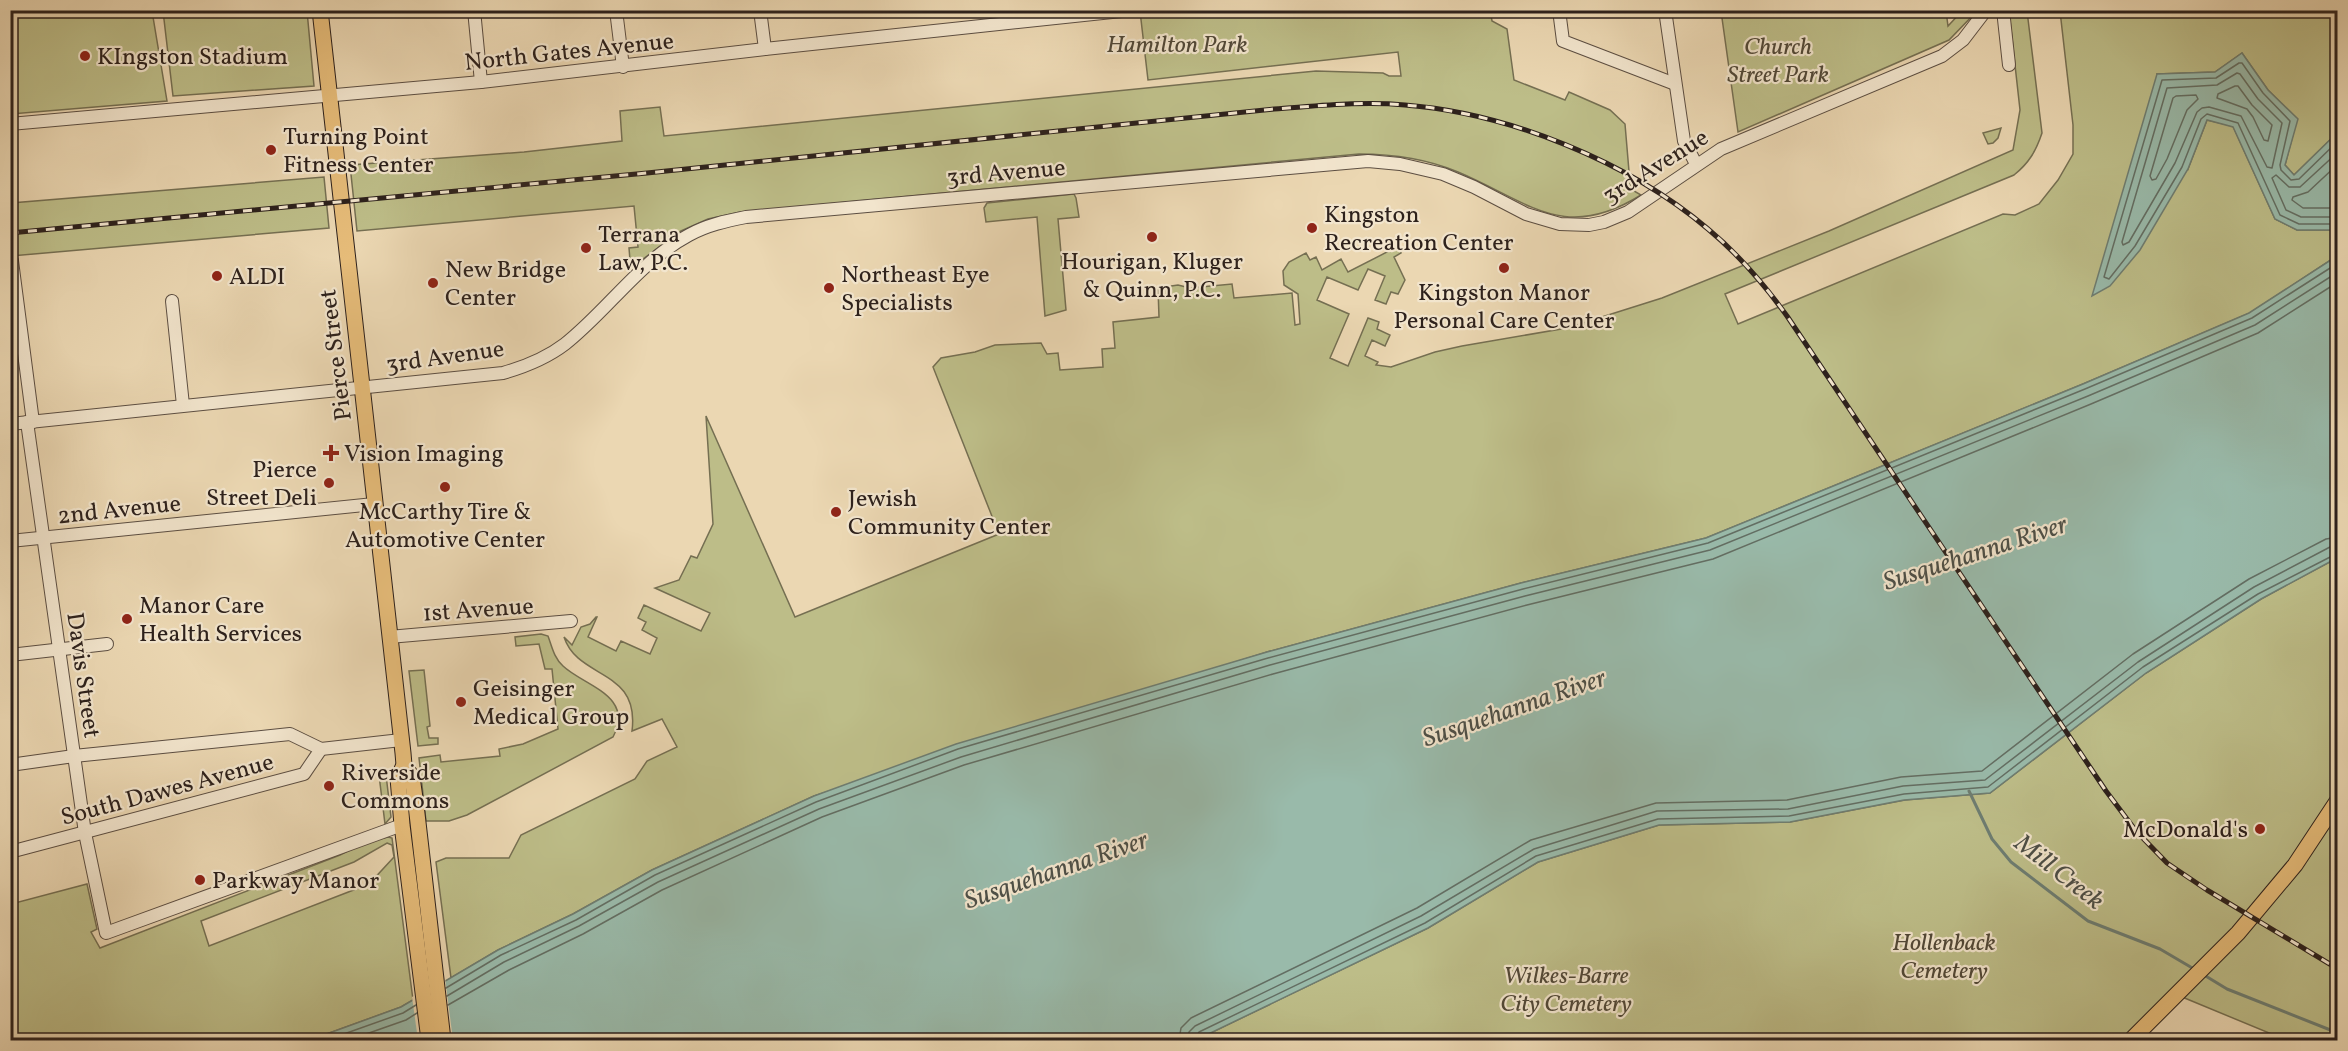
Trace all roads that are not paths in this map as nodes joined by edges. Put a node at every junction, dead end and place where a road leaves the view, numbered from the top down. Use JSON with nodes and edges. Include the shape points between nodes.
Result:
{"nodes":[{"id":1,"x":320,"y":10,"type":"edge"},
{"id":2,"x":474,"y":10,"type":"edge"},
{"id":3,"x":616,"y":10,"type":"edge"},
{"id":4,"x":760,"y":10,"type":"edge"},
{"id":5,"x":1131,"y":10,"type":"edge"},
{"id":6,"x":1559,"y":10,"type":"edge"},
{"id":7,"x":1665,"y":10,"type":"edge"},
{"id":8,"x":1986,"y":10,"type":"edge"},
{"id":9,"x":2003,"y":10,"type":"edge"},
{"id":10,"x":765,"y":49,"type":"junction"},
{"id":11,"x":2009,"y":65,"type":"dead end"},
{"id":12,"x":623,"y":67,"type":"junction"},
{"id":13,"x":481,"y":82,"type":"junction"},
{"id":14,"x":1674,"y":84,"type":"junction"},
{"id":15,"x":328,"y":95,"type":"junction"},
{"id":16,"x":10,"y":124,"type":"edge"},
{"id":17,"x":1696,"y":164,"type":"junction"},
{"id":18,"x":12,"y":261,"type":"dead end"},
{"id":19,"x":172,"y":301,"type":"dead end"},
{"id":20,"x":362,"y":388,"type":"junction"},
{"id":21,"x":183,"y":405,"type":"junction"},
{"id":22,"x":30,"y":422,"type":"junction"},
{"id":23,"x":10,"y":424,"type":"edge"},
{"id":24,"x":374,"y":504,"type":"junction"},
{"id":25,"x":43,"y":537,"type":"junction"},
{"id":26,"x":10,"y":541,"type":"edge"},
{"id":27,"x":571,"y":621,"type":"dead end"},
{"id":28,"x":389,"y":637,"type":"junction"},
{"id":29,"x":107,"y":644,"type":"dead end"},
{"id":30,"x":60,"y":649,"type":"junction"},
{"id":31,"x":10,"y":656,"type":"edge"},
{"id":32,"x":401,"y":740,"type":"junction"},
{"id":33,"x":321,"y":748,"type":"junction"},
{"id":34,"x":74,"y":756,"type":"junction"},
{"id":35,"x":10,"y":765,"type":"edge"},
{"id":36,"x":404,"y":765,"type":"junction"},
{"id":37,"x":2337,"y":800,"type":"edge"},
{"id":38,"x":402,"y":825,"type":"junction"},
{"id":39,"x":85,"y":833,"type":"junction"},
{"id":40,"x":10,"y":852,"type":"edge"},
{"id":41,"x":429,"y":1041,"type":"edge"},
{"id":42,"x":443,"y":1041,"type":"edge"},
{"id":43,"x":2131,"y":1041,"type":"edge"}],
"edges":[{"from":1,"to":15,"type":"main road","name":"Pierce Street"},
{"from":2,"to":13,"type":"street"},
{"from":3,"to":12,"type":"street"},
{"from":4,"to":10,"type":"street"},
{"from":5,"to":10,"type":"street","name":"North Gates Avenue"},
{"from":6,"to":14,"type":"street","via":[[1563,41]]},
{"from":7,"to":14,"type":"street"},
{"from":8,"to":17,"type":"street","name":"3rd Avenue","via":[[1963,40],[1942,56],[1737,141]]},
{"from":9,"to":11,"type":"street"},
{"from":10,"to":12,"type":"street","name":"North Gates Avenue"},
{"from":12,"to":13,"type":"street","name":"North Gates Avenue"},
{"from":13,"to":15,"type":"street","name":"North Gates Avenue"},
{"from":14,"to":17,"type":"street","via":[[1684,141]]},
{"from":15,"to":16,"type":"street","name":"North Gates Avenue"},
{"from":15,"to":20,"type":"main road","name":"Pierce Street"},
{"from":17,"to":20,"type":"street","name":"3rd Avenue","via":[[1628,212],[1589,225],[1560,225],[1526,214],[1443,174],[1368,161],[746,217],[710,226],[678,241],[565,344],[528,364],[503,373]]},
{"from":18,"to":22,"type":"street","name":"Davis Street"},
{"from":19,"to":21,"type":"street"},
{"from":20,"to":21,"type":"street","name":"3rd Avenue"},
{"from":20,"to":24,"type":"main road","name":"Pierce Street"},
{"from":21,"to":22,"type":"street","name":"3rd Avenue"},
{"from":22,"to":23,"type":"street","name":"3rd Avenue"},
{"from":22,"to":25,"type":"street","name":"Davis Street"},
{"from":24,"to":25,"type":"street","name":"2nd Avenue"},
{"from":24,"to":28,"type":"main road","name":"Pierce Street"},
{"from":25,"to":26,"type":"street","name":"2nd Avenue"},
{"from":25,"to":30,"type":"street","name":"Davis Street"},
{"from":27,"to":28,"type":"street","name":"1st Avenue"},
{"from":28,"to":32,"type":"main road","name":"Pierce Street"},
{"from":29,"to":30,"type":"street"},
{"from":30,"to":31,"type":"street"},
{"from":30,"to":34,"type":"street","name":"Davis Street"},
{"from":32,"to":33,"type":"street"},
{"from":32,"to":36,"type":"main road","name":"Pierce Street"},
{"from":33,"to":34,"type":"street","via":[[291,734]]},
{"from":33,"to":39,"type":"street","name":"South Dawes Avenue","via":[[304,774]]},
{"from":34,"to":35,"type":"street"},
{"from":34,"to":39,"type":"street","name":"Davis Street"},
{"from":36,"to":38,"type":"main road","name":"Pierce Street","via":[[398,778]]},
{"from":36,"to":42,"type":"main road","name":"Pierce Street","via":[[412,777]]},
{"from":37,"to":43,"type":"main road","via":[[2295,865],[2219,952]]},
{"from":38,"to":39,"type":"street","name":"Davis Street","via":[[106,933]]},
{"from":38,"to":41,"type":"main road","name":"Pierce Street"},
{"from":39,"to":40,"type":"street","name":"South Dawes Avenue"}]}
